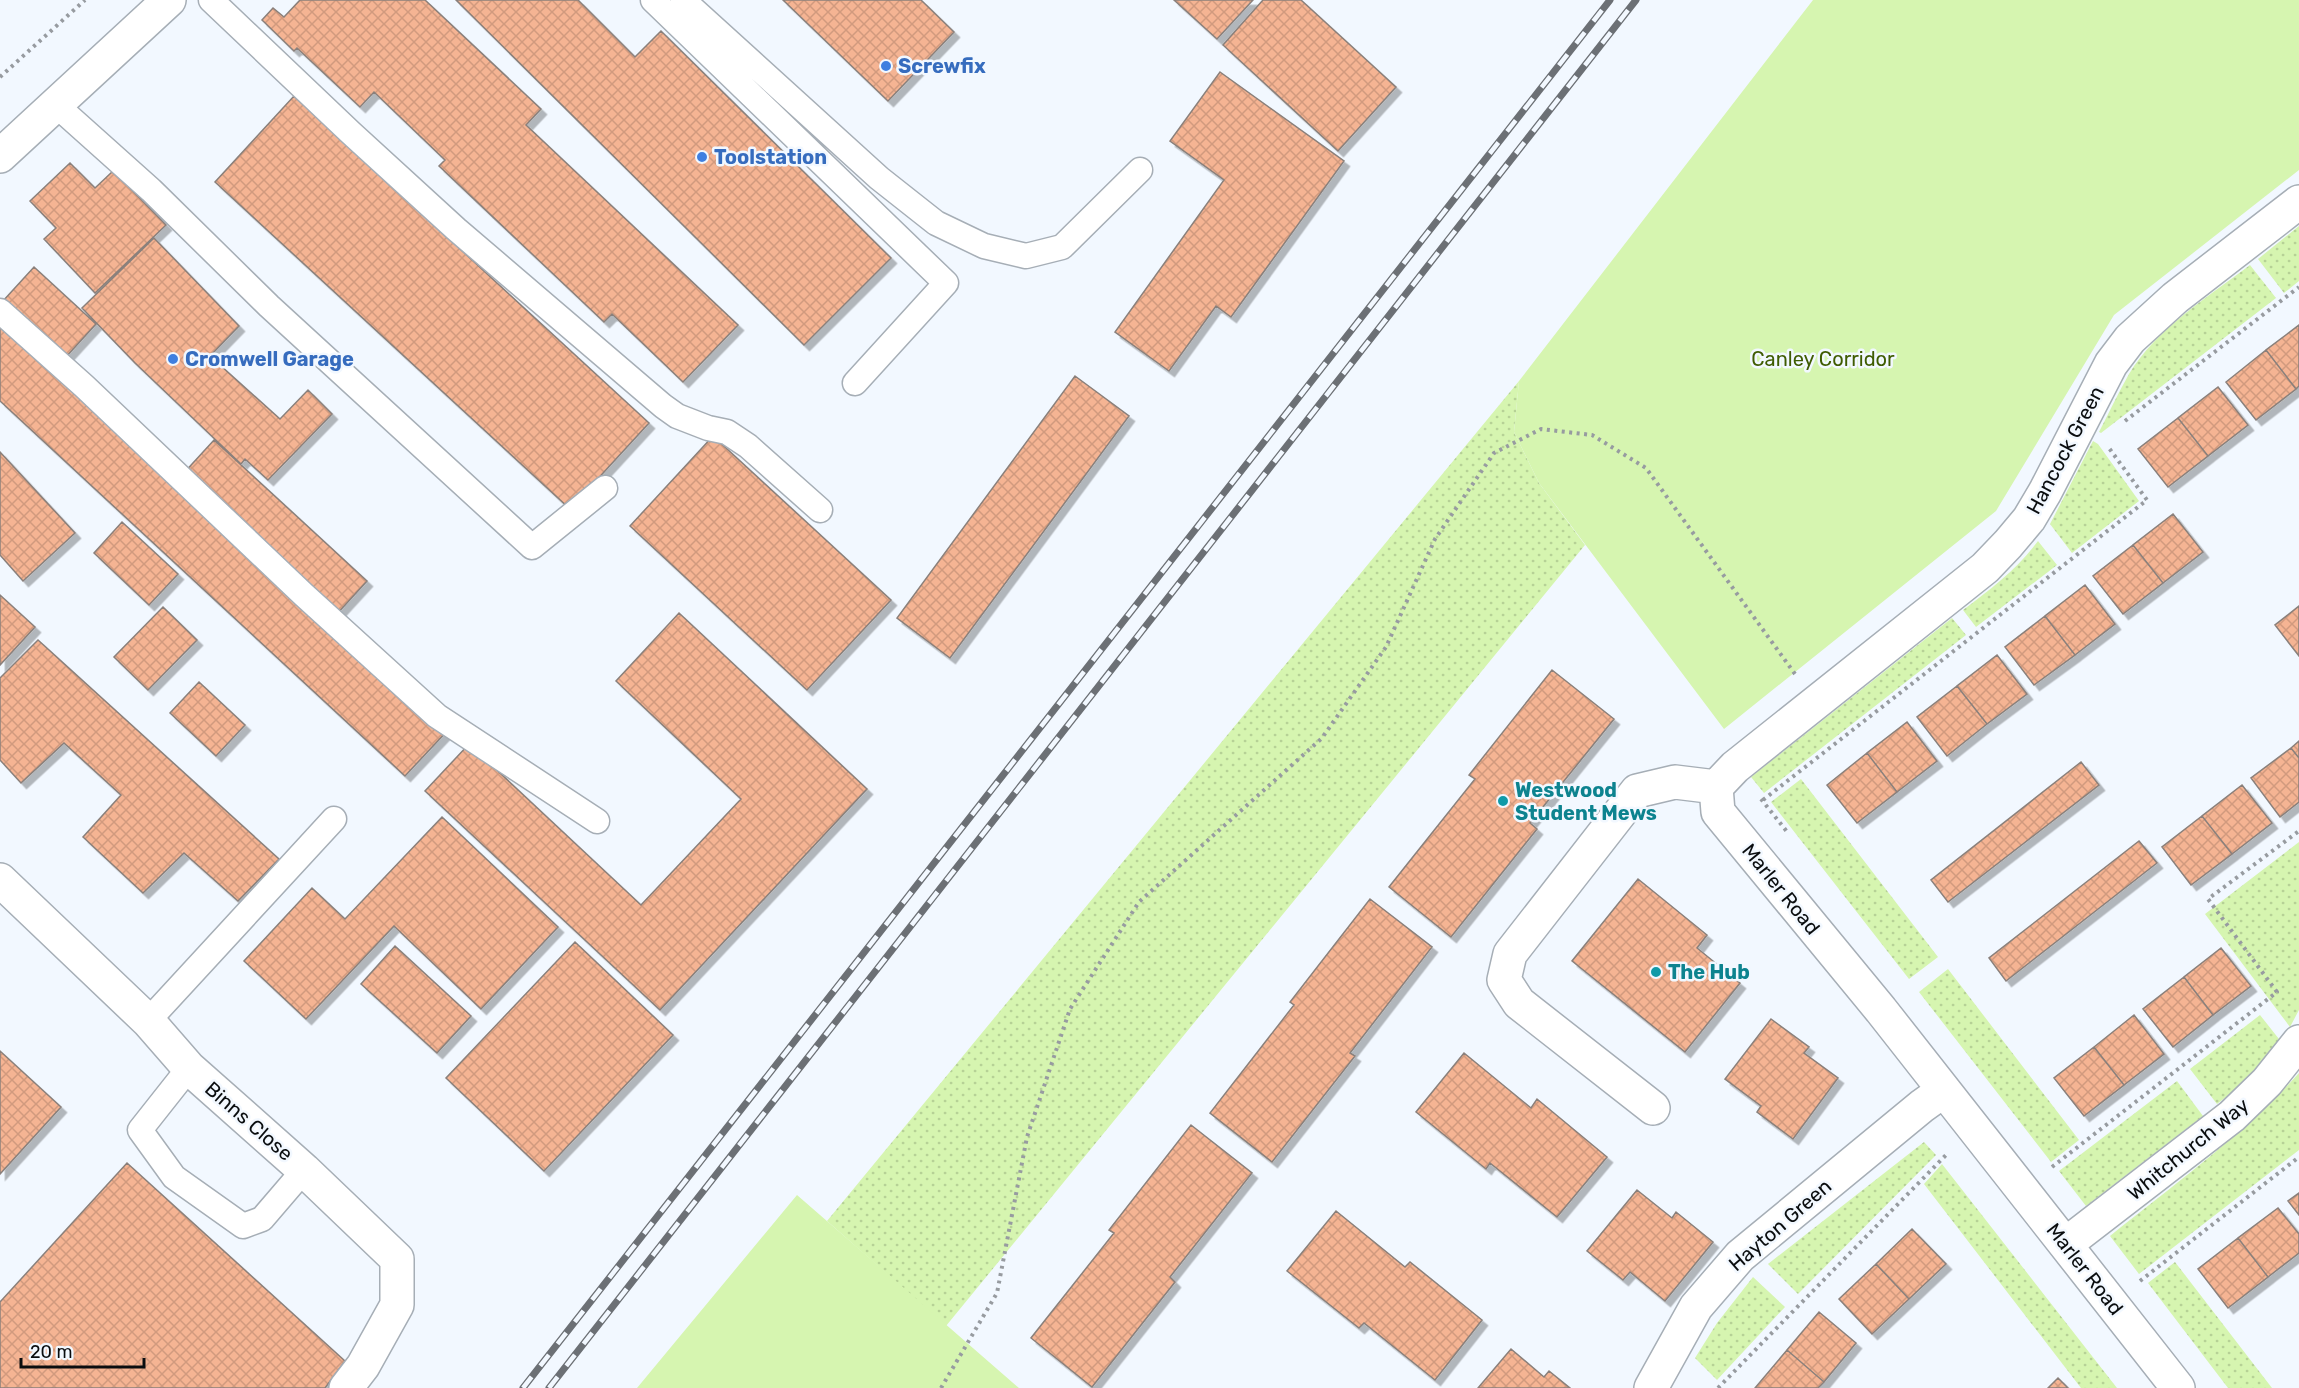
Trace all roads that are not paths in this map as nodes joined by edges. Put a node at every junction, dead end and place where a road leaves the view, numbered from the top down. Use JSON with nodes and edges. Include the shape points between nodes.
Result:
{"nodes":[{"id":1,"x":211,"y":0,"type":"edge"},
{"id":2,"x":653,"y":0,"type":"edge"},
{"id":3,"x":683,"y":0,"type":"edge"},
{"id":4,"x":161,"y":3,"type":"edge"},
{"id":5,"x":56,"y":105,"type":"junction"},
{"id":6,"x":0,"y":156,"type":"edge"},
{"id":7,"x":1140,"y":170,"type":"dead end"},
{"id":8,"x":2299,"y":202,"type":"edge"},
{"id":9,"x":0,"y":311,"type":"edge"},
{"id":10,"x":855,"y":383,"type":"dead end"},
{"id":11,"x":604,"y":488,"type":"dead end"},
{"id":12,"x":820,"y":510,"type":"dead end"},
{"id":13,"x":1716,"y":787,"type":"junction"},
{"id":14,"x":334,"y":819,"type":"dead end"},
{"id":15,"x":597,"y":821,"type":"dead end"},
{"id":16,"x":0,"y":880,"type":"edge"},
{"id":17,"x":148,"y":1021,"type":"junction"},
{"id":18,"x":2299,"y":1042,"type":"edge"},
{"id":19,"x":189,"y":1068,"type":"junction"},
{"id":20,"x":1943,"y":1091,"type":"junction"},
{"id":21,"x":1653,"y":1108,"type":"dead end"},
{"id":22,"x":304,"y":1170,"type":"junction"},
{"id":23,"x":2066,"y":1244,"type":"junction"},
{"id":24,"x":346,"y":1388,"type":"edge"},
{"id":25,"x":1651,"y":1388,"type":"edge"},
{"id":26,"x":2178,"y":1388,"type":"edge"}],
"edges":[{"from":1,"to":12,"type":"lane","via":[[456,229],[663,406],[677,416],[727,432]]},
{"from":2,"to":10,"type":"lane","via":[[946,283]]},
{"from":3,"to":7,"type":"lane","via":[[879,178],[936,223],[984,246],[1026,256],[1062,246]]},
{"from":4,"to":5,"type":"street"},
{"from":5,"to":6,"type":"street"},
{"from":5,"to":11,"type":"lane","via":[[532,547]]},
{"from":8,"to":13,"type":"street","name":"Hancock Green","via":[[2175,298],[2130,339],[2111,364],[2029,519],[1985,568],[1735,767]]},
{"from":9,"to":15,"type":"lane","via":[[437,716]]},
{"from":13,"to":20,"type":"street","name":"Marler Road","via":[[1718,812]]},
{"from":13,"to":21,"type":"street","via":[[1675,782],[1637,791],[1510,954],[1504,980],[1519,1003]]},
{"from":14,"to":17,"type":"lane"},
{"from":16,"to":17,"type":"street","name":"Binns Close"},
{"from":17,"to":19,"type":"street","name":"Binns Close"},
{"from":18,"to":23,"type":"street","name":"Whitchurch Way","via":[[2267,1082],[2232,1116]]},
{"from":19,"to":22,"type":"street","name":"Binns Close"},
{"from":19,"to":22,"type":"lane","via":[[140,1130],[174,1177],[243,1226],[262,1219]]},
{"from":20,"to":23,"type":"street","name":"Marler Road"},
{"from":20,"to":25,"type":"street","name":"Hayton Green","via":[[1740,1256],[1696,1307]]},
{"from":22,"to":24,"type":"street","name":"Binns Close","via":[[398,1259],[397,1305]]},
{"from":23,"to":26,"type":"street","name":"Marler Road"}]}
